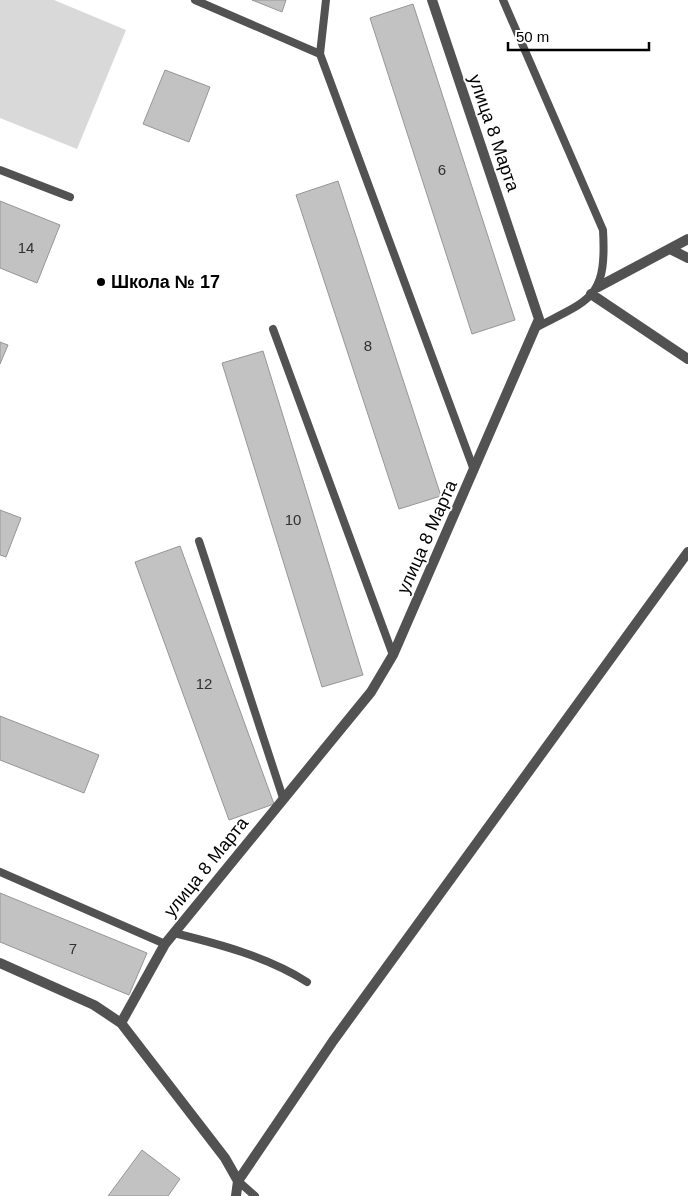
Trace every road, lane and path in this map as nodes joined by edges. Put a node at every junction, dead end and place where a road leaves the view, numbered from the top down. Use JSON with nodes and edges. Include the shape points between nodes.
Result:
{"nodes":[{"id":1,"x":195,"y":0,"type":"edge"},
{"id":2,"x":326,"y":0,"type":"edge"},
{"id":3,"x":432,"y":0,"type":"edge"},
{"id":4,"x":503,"y":0,"type":"edge"},
{"id":5,"x":320,"y":54,"type":"junction"},
{"id":6,"x":0,"y":170,"type":"edge"},
{"id":7,"x":70,"y":197,"type":"dead end"},
{"id":8,"x":688,"y":239,"type":"edge"},
{"id":9,"x":670,"y":248,"type":"junction"},
{"id":10,"x":688,"y":258,"type":"edge"},
{"id":11,"x":595,"y":290,"type":"junction"},
{"id":12,"x":535,"y":328,"type":"junction"},
{"id":13,"x":273,"y":329,"type":"dead end"},
{"id":14,"x":688,"y":359,"type":"edge"},
{"id":15,"x":474,"y":470,"type":"junction"},
{"id":16,"x":198,"y":541,"type":"dead end"},
{"id":17,"x":688,"y":552,"type":"edge"},
{"id":18,"x":393,"y":655,"type":"junction"},
{"id":19,"x":283,"y":798,"type":"junction"},
{"id":20,"x":0,"y":872,"type":"edge"},
{"id":21,"x":174,"y":933,"type":"junction"},
{"id":22,"x":165,"y":944,"type":"junction"},
{"id":23,"x":0,"y":963,"type":"edge"},
{"id":24,"x":306,"y":982,"type":"dead end"},
{"id":25,"x":121,"y":1023,"type":"junction"},
{"id":26,"x":238,"y":1181,"type":"junction"},
{"id":27,"x":236,"y":1196,"type":"edge"},
{"id":28,"x":255,"y":1196,"type":"edge"}],
"edges":[{"from":1,"to":5,"type":"lane"},
{"from":2,"to":5,"type":"lane"},
{"from":3,"to":12,"type":"street","name":"улица 8 Марта","via":[[539,319]]},
{"from":4,"to":11,"type":"lane","via":[[603,230],[605,261]]},
{"from":5,"to":15,"type":"lane"},
{"from":6,"to":7,"type":"lane"},
{"from":8,"to":9,"type":"street"},
{"from":9,"to":10,"type":"street"},
{"from":9,"to":11,"type":"street"},
{"from":11,"to":12,"type":"lane","via":[[584,303]]},
{"from":11,"to":14,"type":"street"},
{"from":12,"to":15,"type":"street","name":"улица 8 Марта"},
{"from":13,"to":18,"type":"lane"},
{"from":15,"to":18,"type":"street","name":"улица 8 Марта"},
{"from":16,"to":19,"type":"lane"},
{"from":17,"to":26,"type":"street","via":[[333,1041]]},
{"from":18,"to":19,"type":"street","name":"улица 8 Марта","via":[[371,692]]},
{"from":19,"to":21,"type":"street","name":"улица 8 Марта"},
{"from":20,"to":22,"type":"lane"},
{"from":21,"to":22,"type":"street","name":"улица 8 Марта"},
{"from":21,"to":24,"type":"lane","via":[[285,968]]},
{"from":22,"to":25,"type":"street","name":"улица 8 Марта"},
{"from":23,"to":25,"type":"street","via":[[94,1004]]},
{"from":25,"to":26,"type":"street","via":[[226,1158]]},
{"from":26,"to":27,"type":"street"},
{"from":26,"to":28,"type":"lane"}]}
